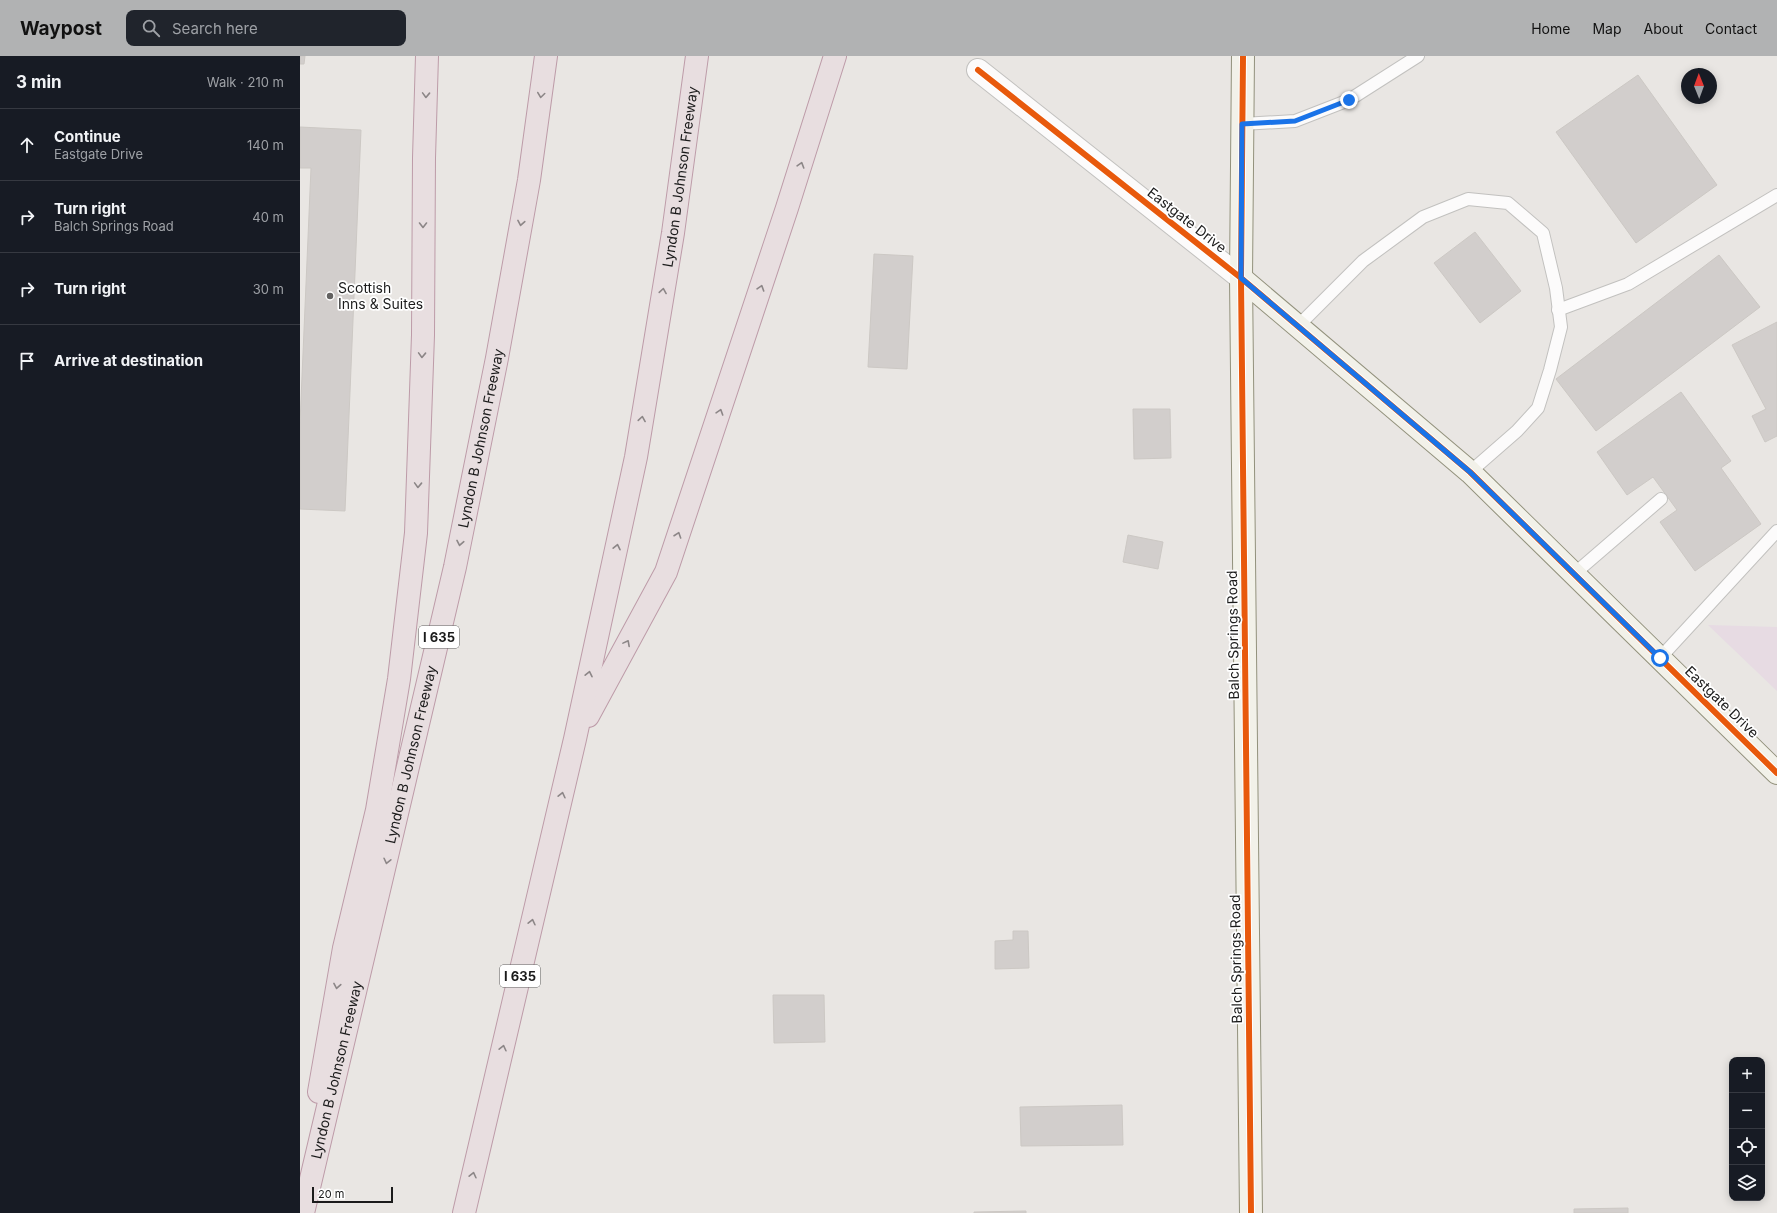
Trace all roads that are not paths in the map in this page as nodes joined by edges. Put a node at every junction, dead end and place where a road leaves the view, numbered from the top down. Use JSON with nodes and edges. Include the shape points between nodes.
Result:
{"nodes":[{"id":1,"x":428,"y":56,"type":"edge"},
{"id":2,"x":546,"y":56,"type":"edge"},
{"id":3,"x":697,"y":56,"type":"edge"},
{"id":4,"x":835,"y":56,"type":"edge"},
{"id":5,"x":1243,"y":56,"type":"edge"},
{"id":6,"x":1418,"y":56,"type":"edge"},
{"id":7,"x":978,"y":70,"type":"dead end"},
{"id":8,"x":1242,"y":124,"type":"junction"},
{"id":9,"x":1777,"y":195,"type":"edge"},
{"id":10,"x":1241,"y":278,"type":"junction"},
{"id":11,"x":1558,"y":310,"type":"junction"},
{"id":12,"x":1298,"y":326,"type":"junction"},
{"id":13,"x":1470,"y":472,"type":"junction"},
{"id":14,"x":1661,"y":499,"type":"dead end"},
{"id":15,"x":1777,"y":531,"type":"edge"},
{"id":16,"x":1574,"y":574,"type":"junction"},
{"id":17,"x":1660,"y":658,"type":"junction"},
{"id":18,"x":575,"y":739,"type":"junction"},
{"id":19,"x":1777,"y":774,"type":"edge"},
{"id":20,"x":300,"y":1213,"type":"edge"},
{"id":21,"x":304,"y":1213,"type":"edge"},
{"id":22,"x":464,"y":1213,"type":"edge"},
{"id":23,"x":1251,"y":1213,"type":"edge"}],
"edges":[{"from":1,"to":20,"type":"highway","one_way":true,"via":[[424,158],[423,335],[416,533],[398,679],[377,810],[344,948]]},
{"from":2,"to":21,"type":"highway","name":"Lyndon B Johnson Freeway","number":"I 635","one_way":true,"via":[[525,203],[455,567]]},
{"from":18,"to":3,"type":"highway","name":"Lyndon B Johnson Freeway","number":"I 635","one_way":true,"via":[[636,457]]},
{"from":18,"to":4,"type":"highway","one_way":true,"via":[[666,572]]},
{"from":5,"to":8,"type":"street","name":"Balch Springs Road"},
{"from":6,"to":8,"type":"lane","via":[[1349,100],[1295,121]]},
{"from":7,"to":10,"type":"street","name":"Eastgate Drive"},
{"from":8,"to":10,"type":"street","name":"Balch Springs Road"},
{"from":9,"to":11,"type":"lane","via":[[1628,284]]},
{"from":10,"to":12,"type":"street","name":"Eastgate Drive"},
{"from":10,"to":23,"type":"street","name":"Balch Springs Road"},
{"from":11,"to":12,"type":"lane","via":[[1556,288],[1543,233],[1508,203],[1468,199],[1423,216],[1346,277]]},
{"from":11,"to":13,"type":"lane","via":[[1561,327],[1538,408],[1517,431]]},
{"from":12,"to":13,"type":"street","name":"Eastgate Drive"},
{"from":13,"to":16,"type":"street","name":"Eastgate Drive"},
{"from":14,"to":16,"type":"lane"},
{"from":15,"to":17,"type":"lane"},
{"from":16,"to":17,"type":"street","name":"Eastgate Drive"},
{"from":17,"to":19,"type":"street","name":"Eastgate Drive"},
{"from":22,"to":18,"type":"highway","name":"Lyndon B Johnson Freeway","number":"I 635","one_way":true}]}
